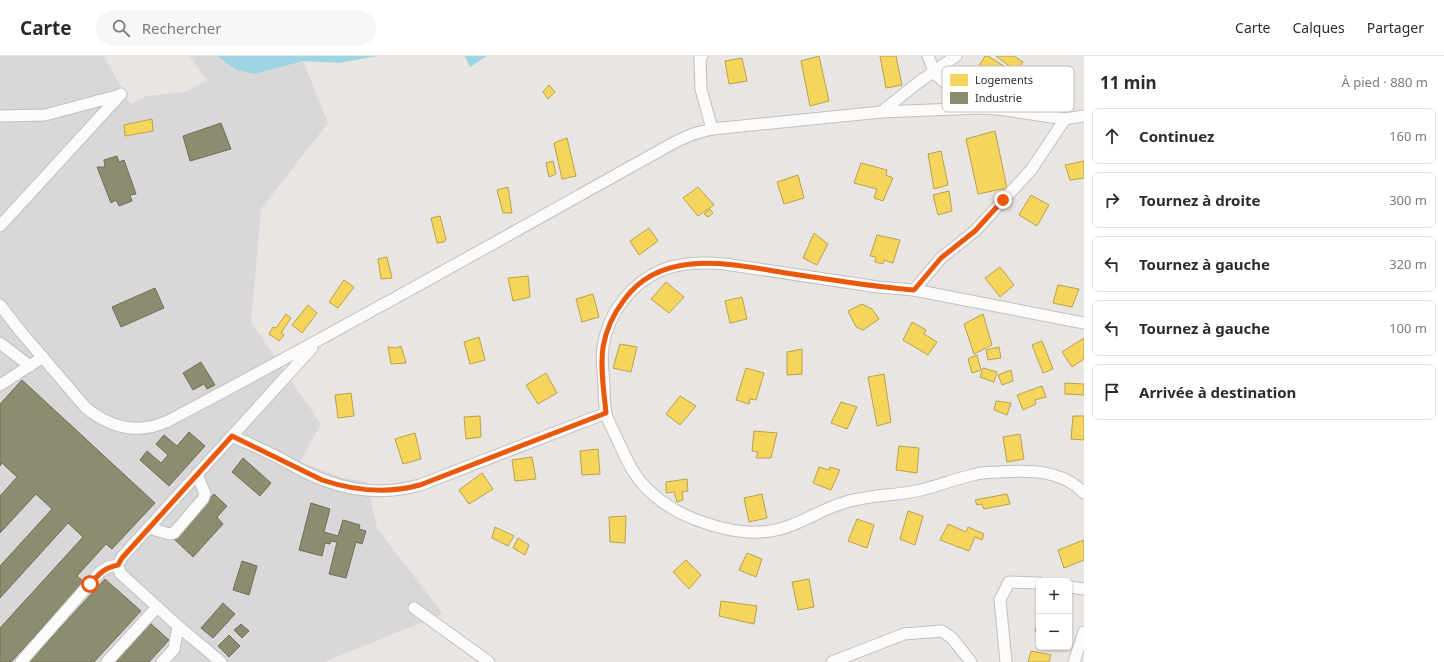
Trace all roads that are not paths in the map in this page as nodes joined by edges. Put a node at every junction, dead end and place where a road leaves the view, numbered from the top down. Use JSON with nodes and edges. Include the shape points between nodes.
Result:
{"nodes":[{"id":1,"x":702,"y":56,"type":"edge"},
{"id":2,"x":928,"y":56,"type":"edge"},
{"id":3,"x":956,"y":56,"type":"edge"},
{"id":4,"x":934,"y":71,"type":"junction"},
{"id":5,"x":942,"y":78,"type":"edge"},
{"id":6,"x":942,"y":109,"type":"edge"},
{"id":7,"x":881,"y":112,"type":"junction"},
{"id":8,"x":1018,"y":112,"type":"edge"},
{"id":9,"x":0,"y":116,"type":"edge"},
{"id":10,"x":1084,"y":116,"type":"edge"},
{"id":11,"x":1064,"y":119,"type":"junction"},
{"id":12,"x":712,"y":129,"type":"junction"},
{"id":13,"x":0,"y":226,"type":"edge"},
{"id":14,"x":914,"y":290,"type":"junction"},
{"id":15,"x":0,"y":305,"type":"edge"},
{"id":16,"x":1084,"y":323,"type":"edge"},
{"id":17,"x":318,"y":341,"type":"junction"},
{"id":18,"x":0,"y":343,"type":"edge"},
{"id":19,"x":43,"y":357,"type":"junction"},
{"id":20,"x":30,"y":366,"type":"junction"},
{"id":21,"x":0,"y":385,"type":"edge"},
{"id":22,"x":606,"y":413,"type":"junction"},
{"id":23,"x":232,"y":436,"type":"junction"},
{"id":24,"x":197,"y":474,"type":"junction"},
{"id":25,"x":1084,"y":493,"type":"edge"},
{"id":26,"x":149,"y":528,"type":"junction"},
{"id":27,"x":118,"y":565,"type":"junction"},
{"id":28,"x":1036,"y":583,"type":"edge"},
{"id":29,"x":1072,"y":587,"type":"edge"},
{"id":30,"x":1084,"y":589,"type":"edge"},
{"id":31,"x":157,"y":607,"type":"junction"},
{"id":32,"x":414,"y":608,"type":"dead end"},
{"id":33,"x":178,"y":626,"type":"junction"},
{"id":34,"x":1084,"y":632,"type":"edge"},
{"id":35,"x":21,"y":662,"type":"edge"},
{"id":36,"x":107,"y":662,"type":"edge"},
{"id":37,"x":162,"y":662,"type":"edge"},
{"id":38,"x":221,"y":662,"type":"edge"},
{"id":39,"x":489,"y":662,"type":"edge"},
{"id":40,"x":832,"y":662,"type":"edge"},
{"id":41,"x":971,"y":662,"type":"edge"},
{"id":42,"x":1006,"y":662,"type":"edge"},
{"id":43,"x":1074,"y":662,"type":"edge"}],
"edges":[{"from":1,"to":12,"type":"street","via":[[701,89]]},
{"from":2,"to":4,"type":"street"},
{"from":3,"to":4,"type":"street"},
{"from":4,"to":5,"type":"street"},
{"from":4,"to":7,"type":"street"},
{"from":6,"to":7,"type":"street"},
{"from":7,"to":12,"type":"street"},
{"from":8,"to":11,"type":"street"},
{"from":9,"to":13,"type":"street","via":[[45,115],[121,94]]},
{"from":10,"to":11,"type":"street"},
{"from":11,"to":14,"type":"street","via":[[1031,170],[975,231],[941,258]]},
{"from":12,"to":17,"type":"street","via":[[677,141]]},
{"from":14,"to":16,"type":"street"},
{"from":14,"to":22,"type":"street","via":[[714,263],[680,265],[663,270],[628,293],[609,325],[602,357]]},
{"from":15,"to":19,"type":"street"},
{"from":17,"to":19,"type":"street","via":[[168,422],[148,429],[112,424],[95,415],[86,408]]},
{"from":17,"to":23,"type":"street"},
{"from":18,"to":20,"type":"street"},
{"from":19,"to":20,"type":"street"},
{"from":20,"to":21,"type":"street"},
{"from":22,"to":23,"type":"street","via":[[420,485],[388,491],[351,489],[322,480]]},
{"from":22,"to":25,"type":"street","via":[[635,475],[659,499],[691,518],[736,531],[773,531],[851,500],[921,490],[980,473],[1024,470],[1054,475],[1076,485]]},
{"from":23,"to":24,"type":"street"},
{"from":24,"to":26,"type":"street"},
{"from":24,"to":26,"type":"street","via":[[205,494],[174,533]]},
{"from":26,"to":27,"type":"street"},
{"from":27,"to":31,"type":"street","via":[[120,573]]},
{"from":27,"to":35,"type":"street","via":[[100,572]]},
{"from":28,"to":42,"type":"street","via":[[1009,582],[1000,600]]},
{"from":29,"to":30,"type":"street"},
{"from":31,"to":33,"type":"street"},
{"from":31,"to":36,"type":"street"},
{"from":32,"to":39,"type":"street"},
{"from":33,"to":37,"type":"street","via":[[174,649]]},
{"from":33,"to":38,"type":"street"},
{"from":34,"to":43,"type":"street"},
{"from":40,"to":41,"type":"street","via":[[904,634],[942,631],[952,638]]}]}
